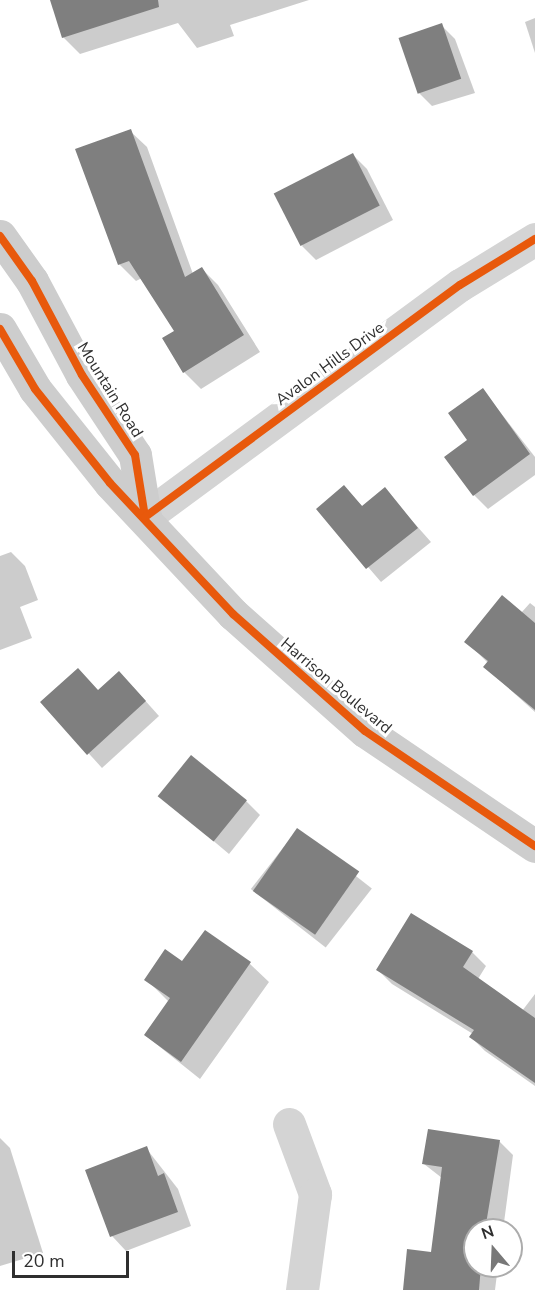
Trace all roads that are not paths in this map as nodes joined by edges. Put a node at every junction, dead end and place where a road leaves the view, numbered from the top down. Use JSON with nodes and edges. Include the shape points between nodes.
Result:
{"nodes":[{"id":1,"x":0,"y":236,"type":"edge"},
{"id":2,"x":535,"y":239,"type":"edge"},
{"id":3,"x":0,"y":329,"type":"edge"},
{"id":4,"x":145,"y":517,"type":"junction"},
{"id":5,"x":535,"y":846,"type":"edge"},
{"id":6,"x":289,"y":1124,"type":"dead end"},
{"id":7,"x":302,"y":1290,"type":"edge"}],
"edges":[{"from":1,"to":4,"type":"street","name":"Mountain Road","via":[[32,281],[82,375],[135,456]]},
{"from":2,"to":4,"type":"street","name":"Avalon Hills Drive","via":[[460,285]]},
{"from":3,"to":4,"type":"street","via":[[35,389],[110,483]]},
{"from":4,"to":5,"type":"street","name":"Harrison Boulevard","via":[[232,614],[365,731]]},
{"from":6,"to":7,"type":"street","via":[[315,1194]]}]}
